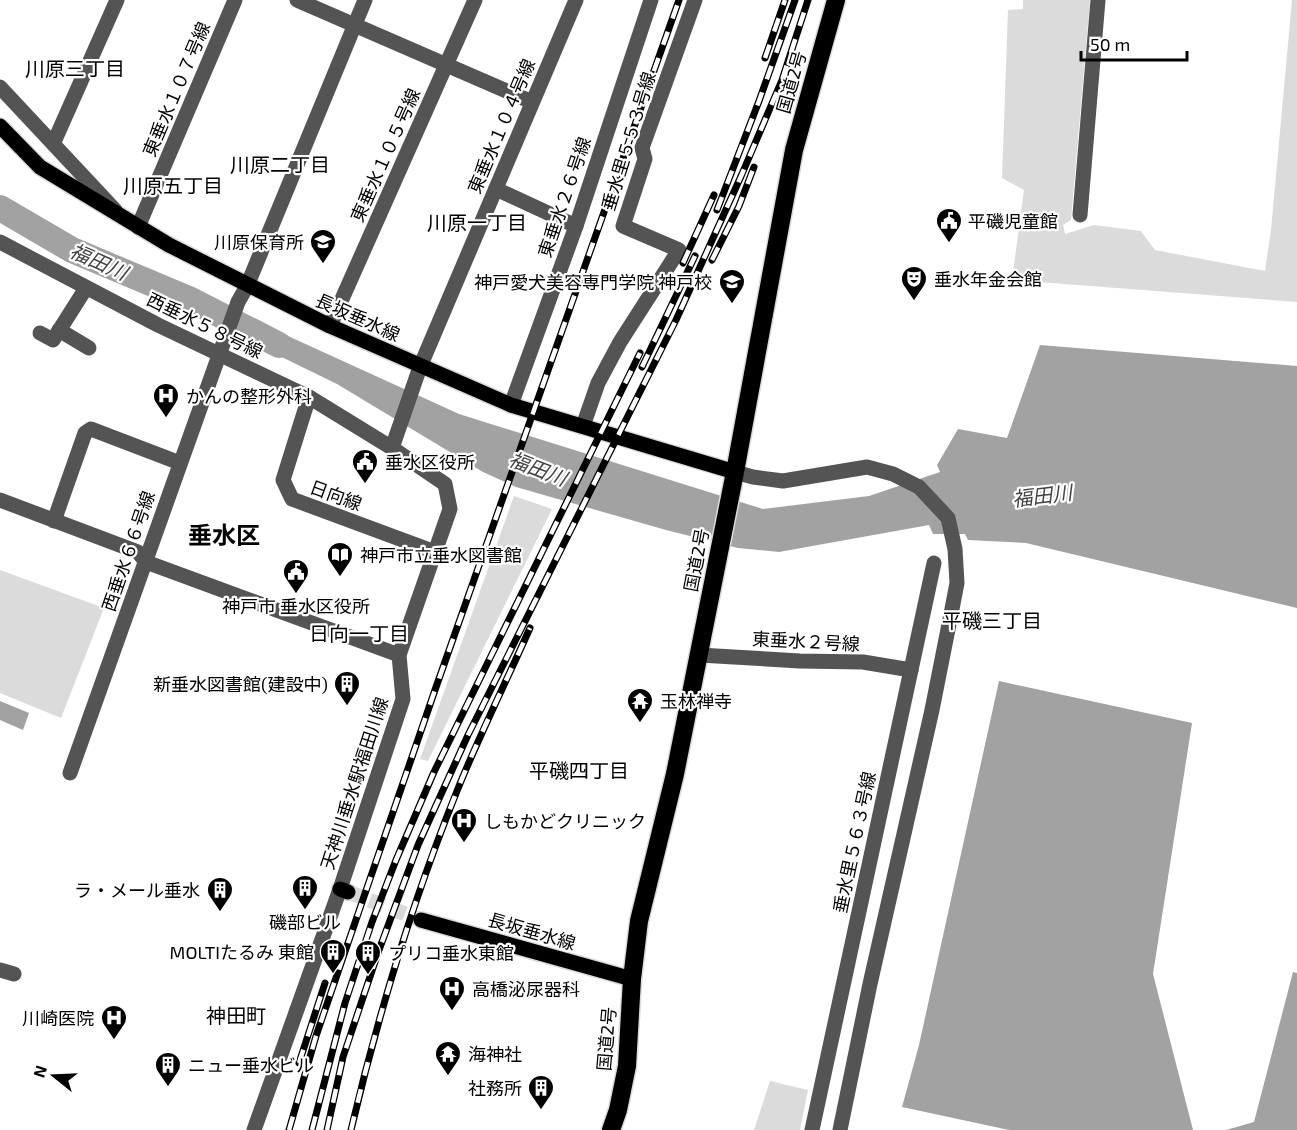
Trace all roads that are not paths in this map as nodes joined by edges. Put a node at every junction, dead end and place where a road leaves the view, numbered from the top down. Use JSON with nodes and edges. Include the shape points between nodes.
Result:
{"nodes":[{"id":1,"x":117,"y":0,"type":"edge"},
{"id":2,"x":235,"y":0,"type":"edge"},
{"id":3,"x":297,"y":0,"type":"edge"},
{"id":4,"x":364,"y":0,"type":"edge"},
{"id":5,"x":475,"y":0,"type":"edge"},
{"id":6,"x":576,"y":0,"type":"edge"},
{"id":7,"x":651,"y":0,"type":"edge"},
{"id":8,"x":695,"y":0,"type":"edge"},
{"id":9,"x":836,"y":0,"type":"edge"},
{"id":10,"x":1098,"y":0,"type":"edge"},
{"id":11,"x":354,"y":25,"type":"junction"},
{"id":12,"x":446,"y":65,"type":"junction"},
{"id":13,"x":0,"y":87,"type":"edge"},
{"id":14,"x":532,"y":102,"type":"junction"},
{"id":15,"x":0,"y":126,"type":"edge"},
{"id":16,"x":54,"y":142,"type":"junction"},
{"id":17,"x":496,"y":189,"type":"junction"},
{"id":18,"x":1080,"y":215,"type":"dead end"},
{"id":19,"x":121,"y":216,"type":"junction"},
{"id":20,"x":576,"y":226,"type":"junction"},
{"id":21,"x":138,"y":227,"type":"junction"},
{"id":22,"x":0,"y":242,"type":"edge"},
{"id":23,"x":247,"y":286,"type":"junction"},
{"id":24,"x":86,"y":288,"type":"junction"},
{"id":25,"x":330,"y":326,"type":"junction"},
{"id":26,"x":59,"y":330,"type":"junction"},
{"id":27,"x":40,"y":333,"type":"dead end"},
{"id":28,"x":89,"y":348,"type":"dead end"},
{"id":29,"x":221,"y":348,"type":"junction"},
{"id":30,"x":417,"y":374,"type":"junction"},
{"id":31,"x":309,"y":397,"type":"junction"},
{"id":32,"x":511,"y":405,"type":"junction"},
{"id":33,"x":583,"y":426,"type":"junction"},
{"id":34,"x":392,"y":448,"type":"junction"},
{"id":35,"x":180,"y":463,"type":"junction"},
{"id":36,"x":735,"y":472,"type":"junction"},
{"id":37,"x":0,"y":500,"type":"edge"},
{"id":38,"x":54,"y":521,"type":"junction"},
{"id":39,"x":435,"y":552,"type":"junction"},
{"id":40,"x":147,"y":562,"type":"junction"},
{"id":41,"x":934,"y":563,"type":"dead end"},
{"id":42,"x":399,"y":655,"type":"junction"},
{"id":43,"x":699,"y":655,"type":"junction"},
{"id":44,"x":911,"y":670,"type":"junction"},
{"id":45,"x":70,"y":773,"type":"dead end"},
{"id":46,"x":421,"y":920,"type":"tunnel mouth"},
{"id":47,"x":632,"y":979,"type":"junction"},
{"id":48,"x":254,"y":1130,"type":"edge"},
{"id":49,"x":611,"y":1130,"type":"edge"},
{"id":50,"x":812,"y":1130,"type":"edge"},
{"id":51,"x":840,"y":1130,"type":"edge"}],
"edges":[{"from":1,"to":16,"type":"street"},
{"from":2,"to":21,"type":"street","name":"東垂水１０７号線"},
{"from":3,"to":11,"type":"street"},
{"from":4,"to":11,"type":"street","name":"西垂水６６号線"},
{"from":5,"to":12,"type":"street","name":"東垂水１０５号線"},
{"from":6,"to":14,"type":"street","name":"東垂水１０４号線"},
{"from":7,"to":20,"type":"street","name":"東垂水２６号線"},
{"from":8,"to":33,"type":"street","name":"垂水里５５３号線","via":[[642,148],[645,159],[623,226],[679,250],[620,342],[598,383]]},
{"from":9,"to":36,"type":"highway","name":"国道2号","via":[[794,150]]},
{"from":10,"to":18,"type":"street"},
{"from":11,"to":12,"type":"street"},
{"from":11,"to":23,"type":"street","name":"西垂水６６号線"},
{"from":12,"to":14,"type":"street"},
{"from":12,"to":25,"type":"street","name":"東垂水１０５号線"},
{"from":13,"to":16,"type":"street"},
{"from":14,"to":17,"type":"street","name":"東垂水１０４号線"},
{"from":15,"to":19,"type":"main road","name":"長坂垂水線","via":[[40,167]]},
{"from":16,"to":19,"type":"street"},
{"from":17,"to":20,"type":"street"},
{"from":17,"to":30,"type":"street","name":"東垂水１０４号線"},
{"from":19,"to":21,"type":"main road","name":"長坂垂水線"},
{"from":20,"to":32,"type":"street","name":"東垂水２６号線"},
{"from":21,"to":23,"type":"main road","name":"長坂垂水線"},
{"from":22,"to":24,"type":"street","name":"西垂水５８号線"},
{"from":23,"to":25,"type":"main road","name":"長坂垂水線"},
{"from":23,"to":29,"type":"street","name":"西垂水６６号線"},
{"from":24,"to":26,"type":"street"},
{"from":24,"to":29,"type":"street","name":"西垂水５８号線","via":[[158,326]]},
{"from":25,"to":30,"type":"main road","name":"長坂垂水線"},
{"from":26,"to":27,"type":"street","via":[[53,340]]},
{"from":26,"to":28,"type":"street"},
{"from":29,"to":31,"type":"street","name":"西垂水５８号線"},
{"from":29,"to":35,"type":"street","name":"西垂水６６号線"},
{"from":30,"to":32,"type":"main road","name":"長坂垂水線"},
{"from":30,"to":34,"type":"street"},
{"from":31,"to":34,"type":"street","name":"西垂水５８号線"},
{"from":31,"to":39,"type":"street","name":"日向線","via":[[283,480],[292,499]]},
{"from":32,"to":33,"type":"main road","name":"長坂垂水線"},
{"from":33,"to":36,"type":"main road","name":"長坂垂水線"},
{"from":34,"to":39,"type":"street","name":"天神川垂水駅福田川線","via":[[445,484],[450,509]]},
{"from":35,"to":38,"type":"street","via":[[91,429],[85,433]]},
{"from":35,"to":40,"type":"street","name":"西垂水６６号線"},
{"from":36,"to":43,"type":"highway","name":"国道2号"},
{"from":36,"to":51,"type":"street","via":[[783,481],[867,466],[893,474],[919,487],[948,518],[956,549],[957,583],[932,710]]},
{"from":37,"to":38,"type":"street"},
{"from":38,"to":40,"type":"street","via":[[138,552]]},
{"from":39,"to":42,"type":"street","name":"天神川垂水駅福田川線"},
{"from":40,"to":42,"type":"street"},
{"from":40,"to":45,"type":"street","name":"西垂水６６号線"},
{"from":41,"to":44,"type":"street","name":"垂水里５６３号線"},
{"from":42,"to":48,"type":"street","name":"天神川垂水駅福田川線","via":[[403,699],[344,890]]},
{"from":43,"to":44,"type":"street","name":"東垂水２号線","via":[[863,662]]},
{"from":43,"to":47,"type":"highway","name":"国道2号","via":[[639,921]]},
{"from":44,"to":50,"type":"street","name":"垂水里５６３号線"},
{"from":46,"to":47,"type":"main road","name":"長坂垂水線"},
{"from":47,"to":49,"type":"highway","name":"国道2号","via":[[627,1066]]}]}
